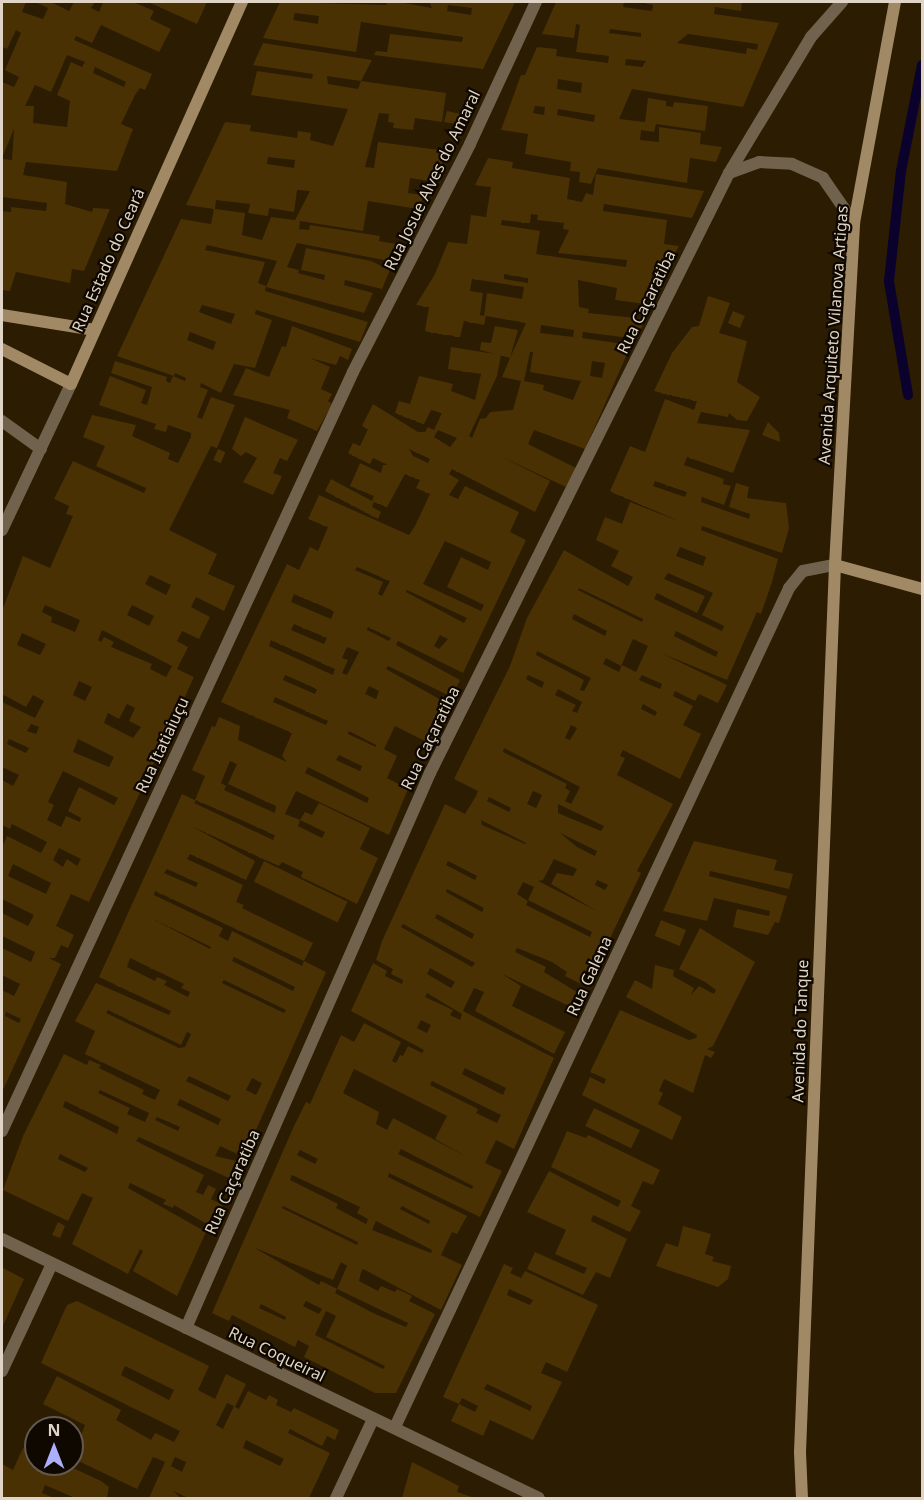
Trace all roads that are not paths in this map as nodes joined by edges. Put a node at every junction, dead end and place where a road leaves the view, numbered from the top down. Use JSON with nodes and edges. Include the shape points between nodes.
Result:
{"nodes":[{"id":1,"x":242,"y":2,"type":"edge"},
{"id":2,"x":536,"y":2,"type":"edge"},
{"id":3,"x":842,"y":2,"type":"edge"},
{"id":4,"x":895,"y":2,"type":"edge"},
{"id":5,"x":729,"y":173,"type":"junction"},
{"id":6,"x":854,"y":224,"type":"junction"},
{"id":7,"x":2,"y":315,"type":"edge"},
{"id":8,"x":95,"y":330,"type":"junction"},
{"id":9,"x":2,"y":349,"type":"edge"},
{"id":10,"x":353,"y":372,"type":"joint"},
{"id":11,"x":71,"y":384,"type":"junction"},
{"id":12,"x":2,"y":421,"type":"edge"},
{"id":13,"x":41,"y":449,"type":"junction"},
{"id":14,"x":2,"y":530,"type":"edge"},
{"id":15,"x":835,"y":565,"type":"junction"},
{"id":16,"x":922,"y":589,"type":"edge"},
{"id":17,"x":2,"y":1131,"type":"edge"},
{"id":18,"x":2,"y":1239,"type":"edge"},
{"id":19,"x":52,"y":1264,"type":"junction"},
{"id":20,"x":186,"y":1328,"type":"junction"},
{"id":21,"x":2,"y":1371,"type":"edge"},
{"id":22,"x":373,"y":1419,"type":"junction"},
{"id":23,"x":395,"y":1427,"type":"junction"},
{"id":24,"x":336,"y":1498,"type":"edge"},
{"id":25,"x":539,"y":1498,"type":"edge"},
{"id":26,"x":802,"y":1498,"type":"edge"}],
"edges":[{"from":1,"to":8,"type":"main road","name":"Rua Estado do Ceará"},
{"from":2,"to":10,"type":"street","name":"Rua Josue Alves do Amaral","via":[[470,144]]},
{"from":3,"to":5,"type":"street","name":"Rua Caçaratiba","via":[[811,36]]},
{"from":4,"to":6,"type":"main road","name":"Avenida Arquiteto Vilanova Artigas"},
{"from":5,"to":6,"type":"street","via":[[759,162],[792,164],[823,178]]},
{"from":5,"to":20,"type":"street","name":"Rua Caçaratiba","via":[[430,772]]},
{"from":6,"to":15,"type":"main road","name":"Avenida Arquiteto Vilanova Artigas"},
{"from":7,"to":8,"type":"main road"},
{"from":8,"to":11,"type":"main road","name":"Rua Estado do Ceará"},
{"from":9,"to":11,"type":"main road"},
{"from":10,"to":17,"type":"street","name":"Rua Itatiaiuçu"},
{"from":11,"to":13,"type":"street","name":"Rua Estado do Ceará"},
{"from":12,"to":13,"type":"street"},
{"from":13,"to":14,"type":"street","name":"Rua Estado do Ceará"},
{"from":15,"to":16,"type":"main road"},
{"from":15,"to":23,"type":"street","name":"Rua Galena","via":[[803,571],[789,588]]},
{"from":15,"to":26,"type":"main road","name":"Avenida do Tanque","via":[[800,1452]]},
{"from":18,"to":19,"type":"street","name":"Rua Coqueiral"},
{"from":19,"to":20,"type":"street","name":"Rua Coqueiral"},
{"from":19,"to":21,"type":"street"},
{"from":20,"to":22,"type":"street","name":"Rua Coqueiral"},
{"from":22,"to":23,"type":"street","name":"Rua Coqueiral"},
{"from":22,"to":24,"type":"street"},
{"from":23,"to":25,"type":"street","name":"Rua Coqueiral"}]}
